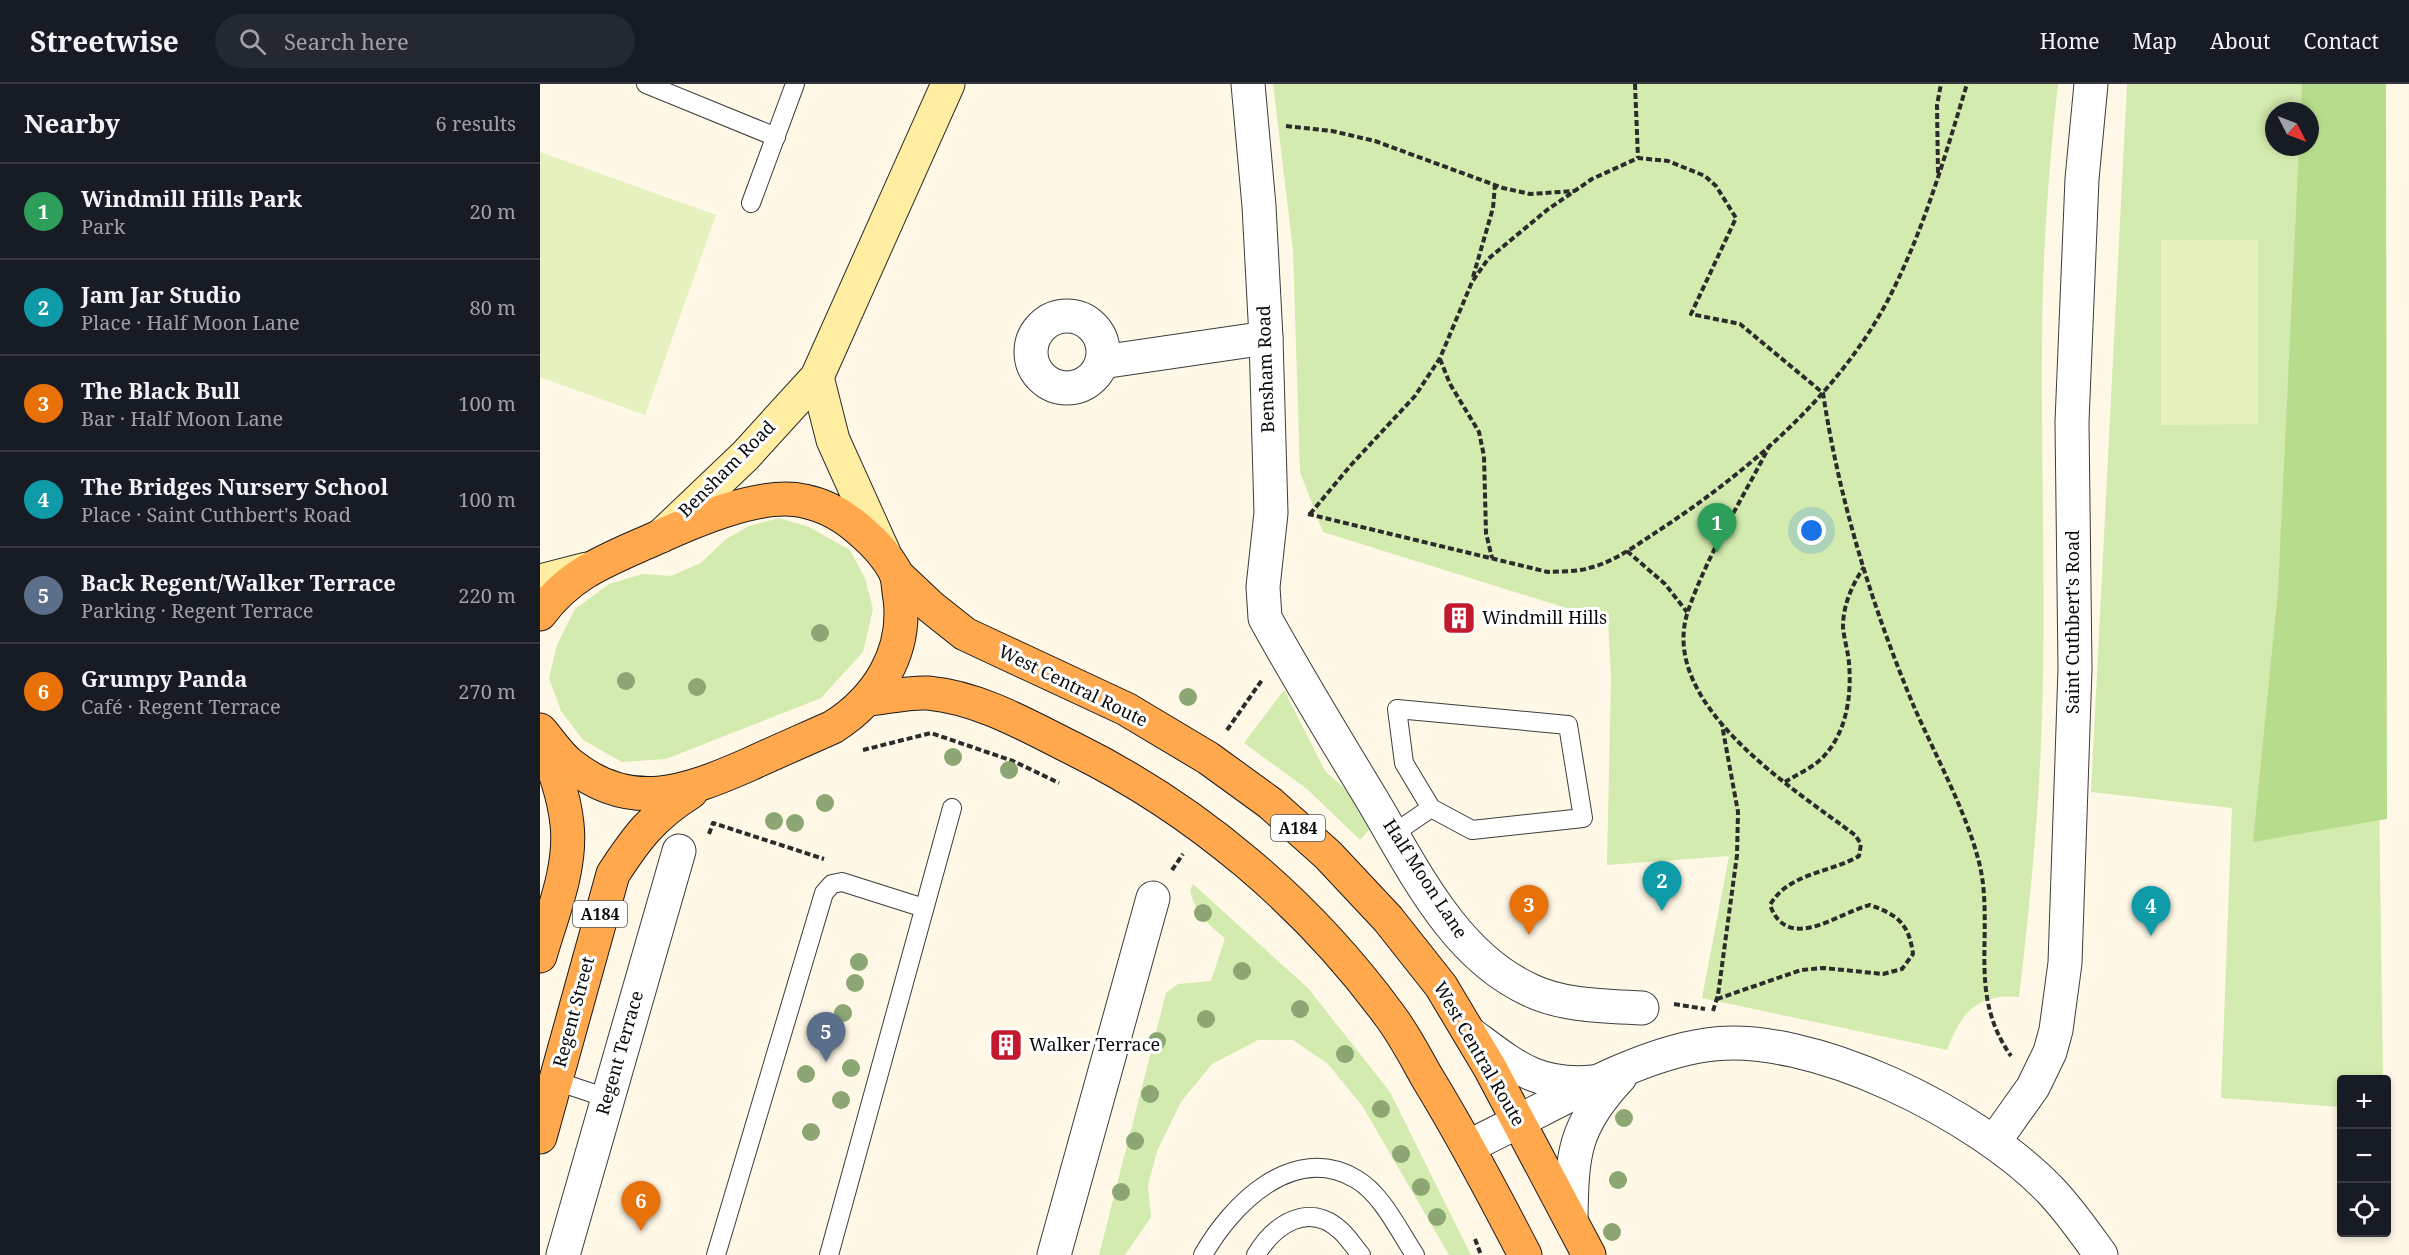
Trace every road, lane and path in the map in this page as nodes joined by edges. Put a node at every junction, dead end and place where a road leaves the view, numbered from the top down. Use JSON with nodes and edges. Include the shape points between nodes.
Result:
{"nodes":[{"id":1,"x":646,"y":84,"type":"edge"},
{"id":2,"x":795,"y":84,"type":"edge"},
{"id":3,"x":948,"y":84,"type":"edge"},
{"id":4,"x":1635,"y":84,"type":"edge"},
{"id":5,"x":1941,"y":84,"type":"edge"},
{"id":6,"x":1967,"y":84,"type":"edge"},
{"id":7,"x":2091,"y":84,"type":"edge"},
{"id":8,"x":1243,"y":97,"type":"edge"},
{"id":9,"x":776,"y":137,"type":"junction"},
{"id":10,"x":1638,"y":158,"type":"junction"},
{"id":11,"x":1938,"y":177,"type":"junction"},
{"id":12,"x":1495,"y":185,"type":"junction"},
{"id":13,"x":1575,"y":191,"type":"junction"},
{"id":14,"x":751,"y":203,"type":"dead end"},
{"id":15,"x":1472,"y":282,"type":"junction"},
{"id":16,"x":1266,"y":338,"type":"junction"},
{"id":17,"x":1440,"y":358,"type":"junction"},
{"id":18,"x":1102,"y":362,"type":"dead end"},
{"id":19,"x":817,"y":377,"type":"junction"},
{"id":20,"x":1823,"y":393,"type":"junction"},
{"id":21,"x":1771,"y":443,"type":"junction"},
{"id":22,"x":1270,"y":513,"type":"junction"},
{"id":23,"x":1310,"y":514,"type":"junction"},
{"id":24,"x":661,"y":536,"type":"junction"},
{"id":25,"x":1627,"y":551,"type":"junction"},
{"id":26,"x":1492,"y":558,"type":"junction"},
{"id":27,"x":892,"y":566,"type":"junction"},
{"id":28,"x":1864,"y":566,"type":"junction"},
{"id":29,"x":587,"y":569,"type":"junction"},
{"id":30,"x":540,"y":581,"type":"edge"},
{"id":31,"x":1688,"y":613,"type":"junction"},
{"id":32,"x":540,"y":614,"type":"edge"},
{"id":33,"x":1283,"y":650,"type":"joint"},
{"id":34,"x":869,"y":699,"type":"junction"},
{"id":35,"x":1722,"y":725,"type":"junction"},
{"id":36,"x":540,"y":731,"type":"edge"},
{"id":37,"x":1785,"y":782,"type":"junction"},
{"id":38,"x":704,"y":784,"type":"junction"},
{"id":39,"x":952,"y":808,"type":"dead end"},
{"id":40,"x":1431,"y":808,"type":"junction"},
{"id":41,"x":1393,"y":834,"type":"junction"},
{"id":42,"x":679,"y":851,"type":"joint"},
{"id":43,"x":832,"y":884,"type":"junction"},
{"id":44,"x":1153,"y":898,"type":"dead end"},
{"id":45,"x":924,"y":908,"type":"junction"},
{"id":46,"x":540,"y":956,"type":"edge"},
{"id":47,"x":1642,"y":1008,"type":"dead end"},
{"id":48,"x":1472,"y":1035,"type":"junction"},
{"id":49,"x":1614,"y":1075,"type":"junction"},
{"id":50,"x":556,"y":1081,"type":"junction"},
{"id":51,"x":2033,"y":1087,"type":"junction"},
{"id":52,"x":607,"y":1098,"type":"junction"},
{"id":53,"x":1519,"y":1122,"type":"junction"},
{"id":54,"x":540,"y":1137,"type":"edge"},
{"id":55,"x":1994,"y":1142,"type":"junction"},
{"id":56,"x":1469,"y":1146,"type":"junction"},
{"id":57,"x":1578,"y":1239,"type":"edge"},
{"id":58,"x":563,"y":1255,"type":"edge"},
{"id":59,"x":716,"y":1255,"type":"edge"},
{"id":60,"x":829,"y":1255,"type":"edge"},
{"id":61,"x":1054,"y":1255,"type":"edge"},
{"id":62,"x":1203,"y":1255,"type":"edge"},
{"id":63,"x":1256,"y":1255,"type":"edge"},
{"id":64,"x":1361,"y":1255,"type":"edge"},
{"id":65,"x":1415,"y":1255,"type":"edge"},
{"id":66,"x":1525,"y":1255,"type":"edge"},
{"id":67,"x":2101,"y":1255,"type":"edge"}],
"edges":[{"from":1,"to":9,"type":"lane"},
{"from":2,"to":9,"type":"lane"},
{"from":3,"to":19,"type":"main road","name":"Bensham Road"},
{"from":4,"to":10,"type":"path"},
{"from":5,"to":11,"type":"path","via":[[1937,105]]},
{"from":6,"to":11,"type":"path"},
{"from":7,"to":51,"type":"street","name":"Saint Cuthbert's Road","via":[[2082,178],[2072,422],[2075,669],[2065,963],[2056,1030]]},
{"from":8,"to":12,"type":"path"},
{"from":8,"to":16,"type":"street","name":"Bensham Road","via":[[1259,206]]},
{"from":9,"to":14,"type":"lane"},
{"from":10,"to":13,"type":"path"},
{"from":10,"to":20,"type":"path","via":[[1668,161],[1705,176],[1736,218],[1691,314],[1740,324]]},
{"from":11,"to":20,"type":"path","via":[[1888,299],[1862,342]]},
{"from":12,"to":13,"type":"path","via":[[1530,194]]},
{"from":12,"to":15,"type":"path","via":[[1493,208]]},
{"from":13,"to":15,"type":"path","via":[[1488,259]]},
{"from":15,"to":17,"type":"path"},
{"from":16,"to":18,"type":"street"},
{"from":16,"to":22,"type":"street","name":"Bensham Road"},
{"from":17,"to":23,"type":"path","via":[[1415,396]]},
{"from":17,"to":26,"type":"path","via":[[1450,384],[1479,432],[1484,456],[1486,533]]},
{"from":19,"to":24,"type":"main road","name":"Bensham Road","via":[[745,456]]},
{"from":19,"to":27,"type":"main road","via":[[837,450]]},
{"from":20,"to":21,"type":"path"},
{"from":20,"to":28,"type":"path","via":[[1832,457]]},
{"from":21,"to":25,"type":"path","via":[[1702,502]]},
{"from":21,"to":31,"type":"path","via":[[1711,559]]},
{"from":22,"to":23,"type":"path"},
{"from":22,"to":33,"type":"street","name":"Bensham Road","via":[[1263,604],[1265,618]]},
{"from":23,"to":26,"type":"path"},
{"from":24,"to":27,"type":"highway","name":"West Central Route","via":[[756,503],[803,500],[847,518]]},
{"from":24,"to":29,"type":"highway","name":"West Central Route"},
{"from":25,"to":26,"type":"path","via":[[1589,568],[1548,572]]},
{"from":25,"to":31,"type":"path","via":[[1665,584]]},
{"from":27,"to":34,"type":"highway","via":[[901,606],[899,638],[890,666]]},
{"from":27,"to":48,"type":"highway","name":"West Central Route","number":"A184","via":[[965,634],[1126,709],[1208,758],[1270,803],[1328,855],[1388,919],[1442,986]]},
{"from":28,"to":37,"type":"path","via":[[1852,584],[1846,606],[1849,698],[1842,727],[1818,762]]},
{"from":28,"to":51,"type":"path","via":[[1911,700],[1977,855],[1983,884],[1985,1000],[2001,1042]]},
{"from":29,"to":30,"type":"main road"},
{"from":29,"to":32,"type":"highway","name":"West Central Route","via":[[556,593]]},
{"from":31,"to":35,"type":"path","via":[[1683,643],[1689,670]]},
{"from":33,"to":41,"type":"street","name":"Half Moon Lane"},
{"from":34,"to":38,"type":"highway","via":[[832,727]]},
{"from":34,"to":56,"type":"highway","via":[[926,693],[962,698],[998,712],[1140,784],[1202,827],[1276,887],[1333,943],[1392,1018]]},
{"from":35,"to":37,"type":"path"},
{"from":35,"to":37,"type":"path","via":[[1738,812],[1737,855],[1718,997],[1801,970],[1824,968],[1883,974],[1902,969],[1913,954],[1911,934],[1892,913],[1870,905],[1821,926],[1787,927],[1774,917],[1770,905],[1788,884],[1850,862],[1859,856],[1861,844]]},
{"from":36,"to":38,"type":"highway","via":[[570,765],[606,785],[638,794],[669,794]]},
{"from":36,"to":46,"type":"highway","number":"A184","via":[[561,788],[567,853]]},
{"from":38,"to":50,"type":"highway","name":"Regent Street","number":"A184","via":[[661,812],[633,843],[613,874]]},
{"from":39,"to":45,"type":"lane"},
{"from":40,"to":40,"type":"lane","via":[[1472,830],[1583,818],[1568,725],[1397,709],[1404,763]]},
{"from":40,"to":41,"type":"lane"},
{"from":41,"to":47,"type":"street","name":"Half Moon Lane","via":[[1443,913],[1467,944],[1496,970],[1531,991],[1584,1004]]},
{"from":42,"to":43,"type":"path","via":[[700,858],[713,823],[826,859]]},
{"from":42,"to":52,"type":"street","name":"Regent Terrace"},
{"from":43,"to":45,"type":"lane","via":[[842,882]]},
{"from":43,"to":59,"type":"lane","via":[[824,893]]},
{"from":44,"to":61,"type":"street"},
{"from":45,"to":60,"type":"lane"},
{"from":48,"to":49,"type":"street","via":[[1533,1077],[1562,1084]]},
{"from":48,"to":53,"type":"highway","name":"West Central Route","number":"A184"},
{"from":49,"to":53,"type":"street"},
{"from":49,"to":55,"type":"street","via":[[1661,1055],[1707,1045],[1764,1045],[1800,1051],[1916,1098]]},
{"from":49,"to":57,"type":"street","via":[[1582,1129],[1573,1160]]},
{"from":50,"to":52,"type":"lane"},
{"from":50,"to":54,"type":"highway","name":"Regent Street","number":"A184"},
{"from":51,"to":55,"type":"street","name":"Saint Cuthbert's Road"},
{"from":52,"to":58,"type":"street","name":"Regent Terrace"},
{"from":53,"to":56,"type":"street"},
{"from":53,"to":57,"type":"highway","name":"West Central Route","number":"A184"},
{"from":55,"to":67,"type":"street","via":[[2050,1190]]},
{"from":56,"to":66,"type":"highway"},
{"from":62,"to":65,"type":"lane","via":[[1221,1228],[1261,1187],[1295,1171],[1321,1170],[1356,1178],[1368,1188]]},
{"from":63,"to":64,"type":"lane","via":[[1275,1230],[1298,1217],[1326,1221],[1339,1229]]}]}
